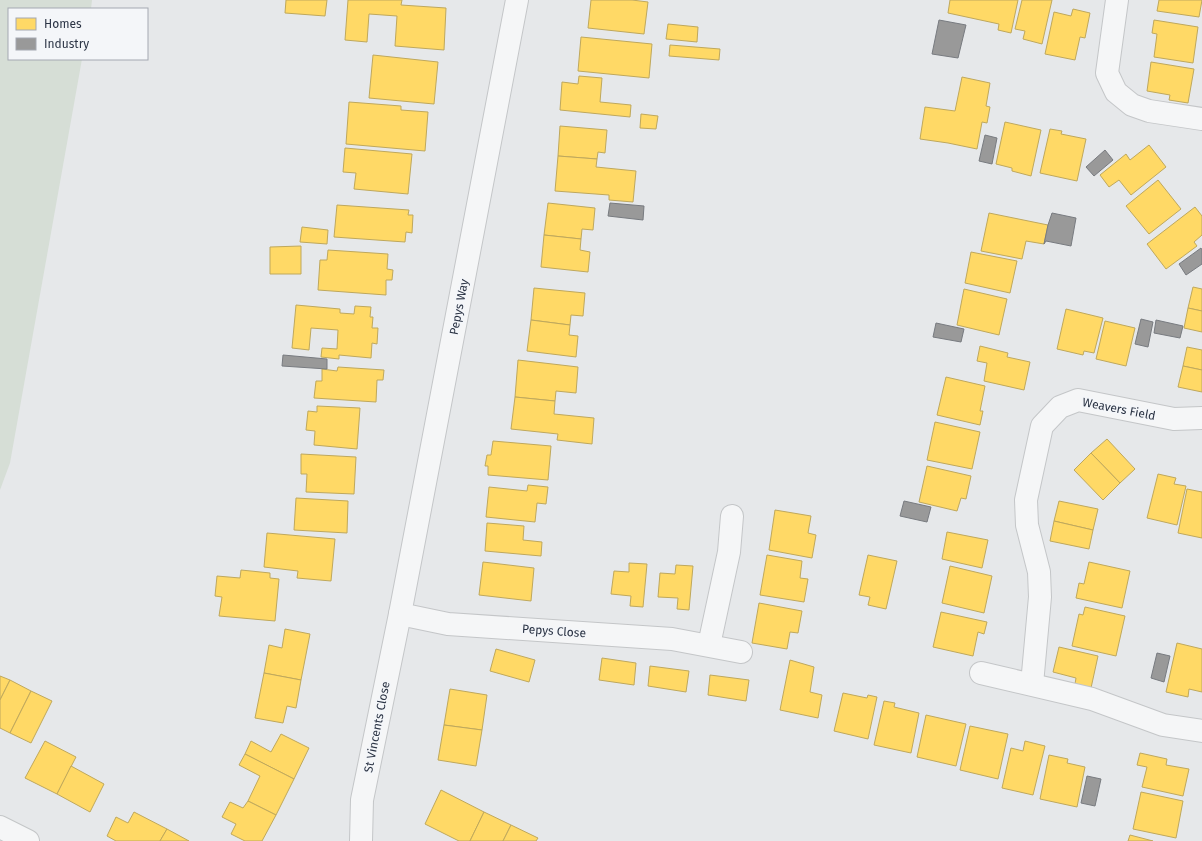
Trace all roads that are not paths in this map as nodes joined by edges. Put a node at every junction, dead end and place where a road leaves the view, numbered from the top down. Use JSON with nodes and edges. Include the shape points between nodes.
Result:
{"nodes":[{"id":1,"x":517,"y":0,"type":"edge"},
{"id":2,"x":1117,"y":0,"type":"edge"},
{"id":3,"x":1202,"y":119,"type":"edge"},
{"id":4,"x":1202,"y":418,"type":"edge"},
{"id":5,"x":732,"y":516,"type":"dead end"},
{"id":6,"x":400,"y":614,"type":"junction"},
{"id":7,"x":709,"y":646,"type":"junction"},
{"id":8,"x":741,"y":652,"type":"dead end"},
{"id":9,"x":981,"y":673,"type":"dead end"},
{"id":10,"x":1032,"y":684,"type":"junction"},
{"id":11,"x":1202,"y":730,"type":"edge"},
{"id":12,"x":0,"y":827,"type":"edge"},
{"id":13,"x":28,"y":841,"type":"edge"},
{"id":14,"x":361,"y":841,"type":"edge"}],
"edges":[{"from":1,"to":6,"type":"street","name":"Pepys Way"},
{"from":2,"to":3,"type":"street","via":[[1107,73],[1116,92],[1132,106]]},
{"from":4,"to":10,"type":"street","name":"Weavers Field","via":[[1174,419],[1078,400],[1060,407],[1042,426],[1026,500],[1027,525],[1039,572],[1040,591]]},
{"from":5,"to":7,"type":"street","via":[[728,552]]},
{"from":6,"to":7,"type":"street","name":"Pepys Close","via":[[448,624],[672,639]]},
{"from":6,"to":14,"type":"street","name":"St Vincents Close","via":[[362,800]]},
{"from":7,"to":8,"type":"street","name":"Pepys Close"},
{"from":9,"to":10,"type":"street"},
{"from":10,"to":11,"type":"street","via":[[1092,699],[1163,725]]},
{"from":12,"to":13,"type":"street"}]}
